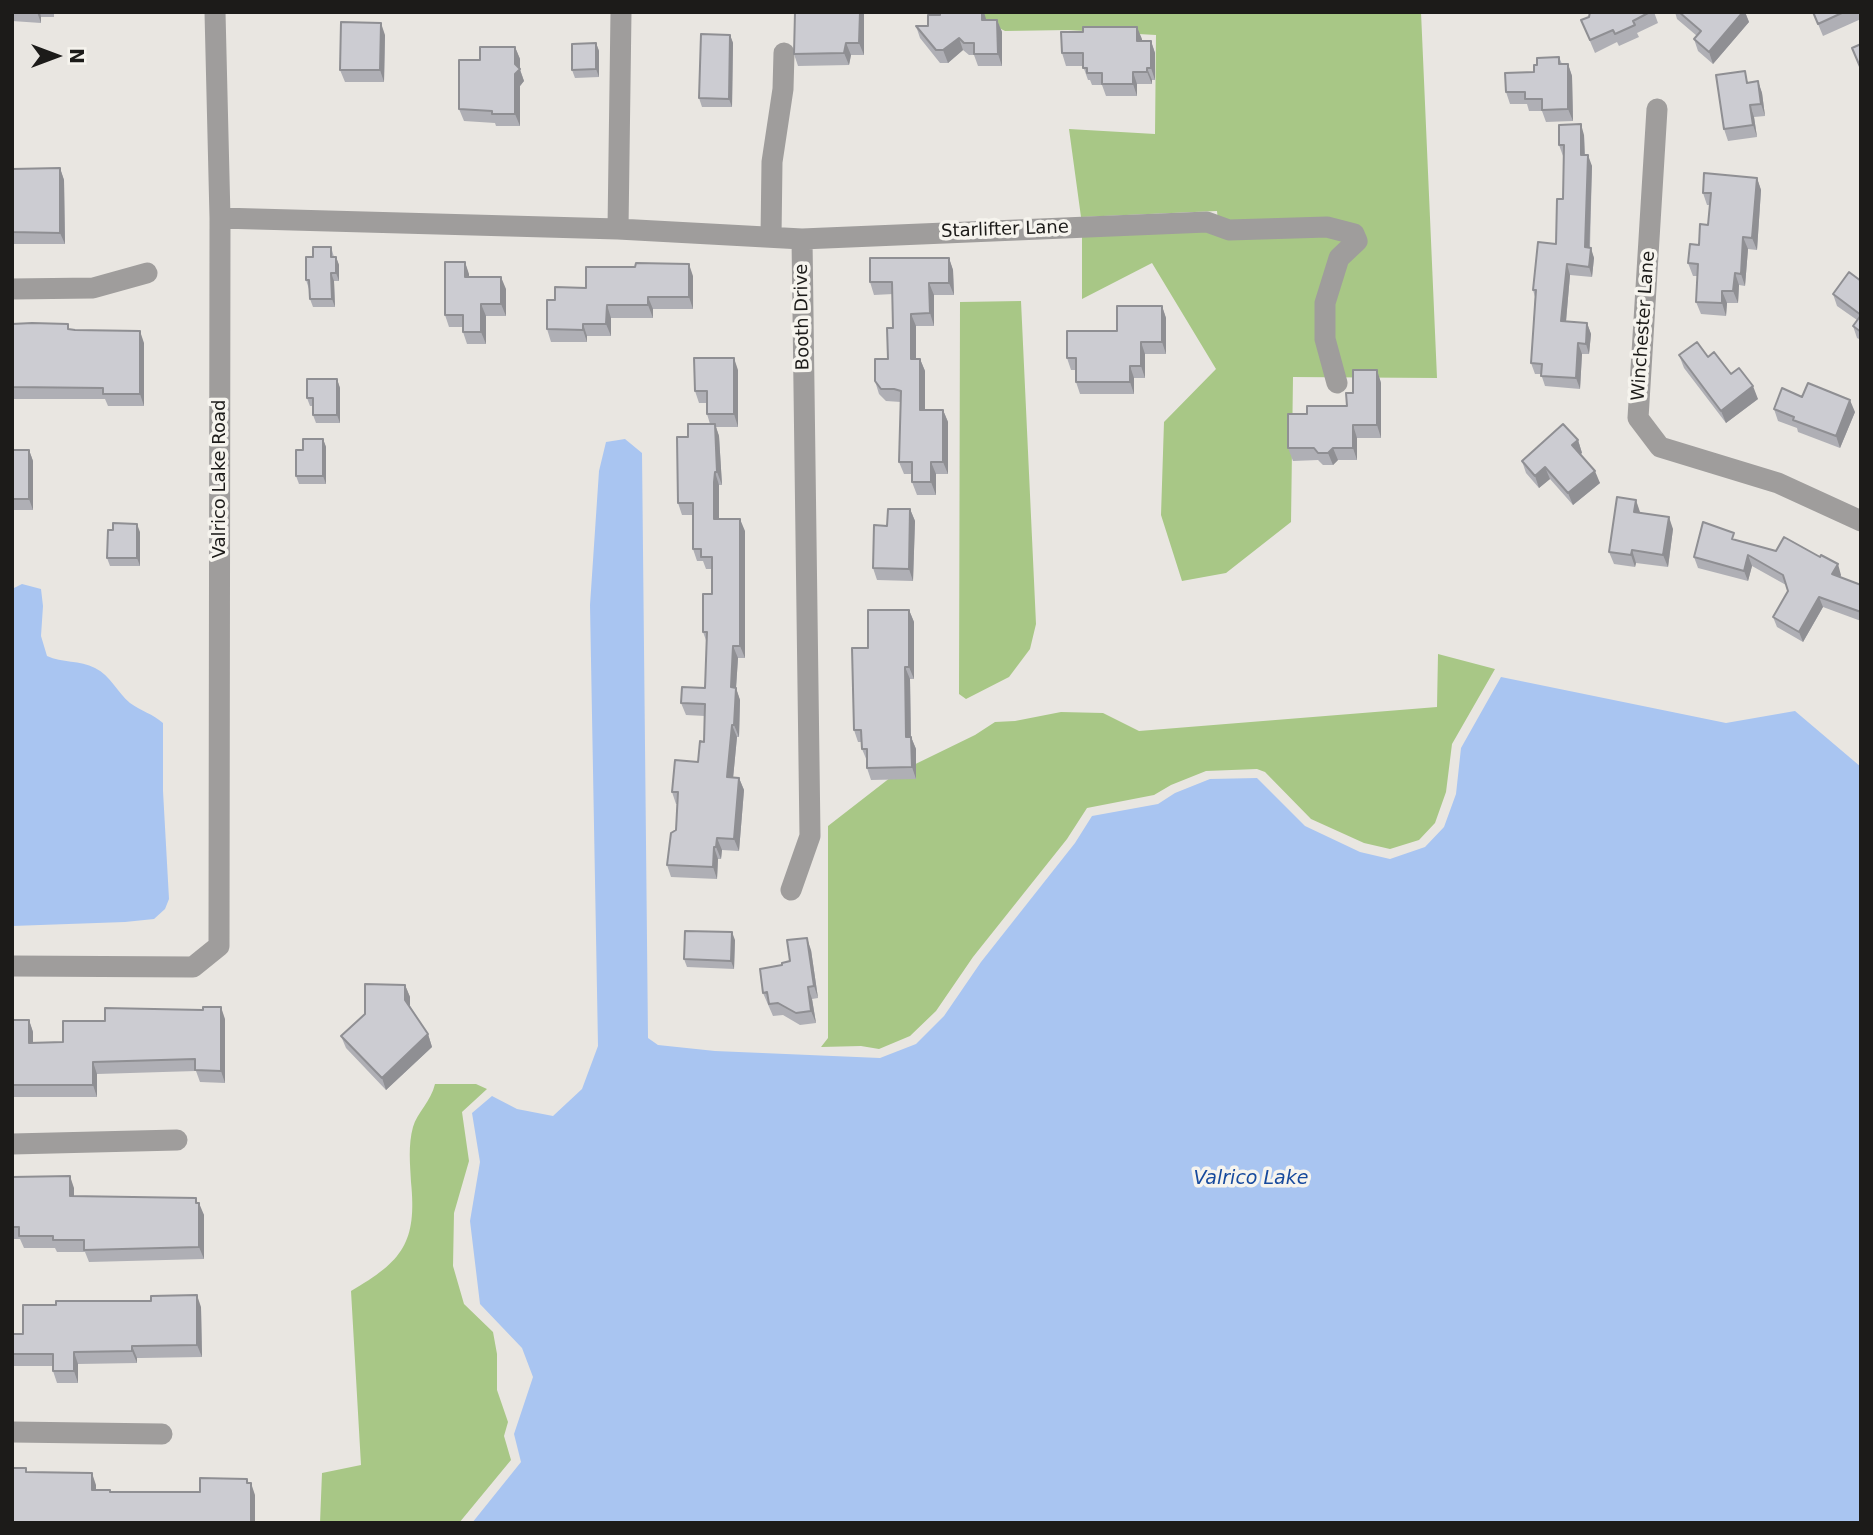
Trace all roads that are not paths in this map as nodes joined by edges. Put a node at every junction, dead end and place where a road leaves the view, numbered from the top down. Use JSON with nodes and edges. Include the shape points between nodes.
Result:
{"nodes":[{"id":1,"x":215,"y":12,"type":"edge"},
{"id":2,"x":621,"y":12,"type":"edge"},
{"id":3,"x":784,"y":53,"type":"dead end"},
{"id":4,"x":1657,"y":109,"type":"dead end"},
{"id":5,"x":220,"y":218,"type":"junction"},
{"id":6,"x":618,"y":229,"type":"junction"},
{"id":7,"x":771,"y":237,"type":"junction"},
{"id":8,"x":802,"y":239,"type":"junction"},
{"id":9,"x":147,"y":273,"type":"dead end"},
{"id":10,"x":12,"y":289,"type":"edge"},
{"id":11,"x":1338,"y":383,"type":"dead end"},
{"id":12,"x":1861,"y":521,"type":"edge"},
{"id":13,"x":791,"y":890,"type":"dead end"},
{"id":14,"x":12,"y":966,"type":"edge"},
{"id":15,"x":177,"y":1140,"type":"dead end"},
{"id":16,"x":12,"y":1144,"type":"edge"},
{"id":17,"x":12,"y":1432,"type":"edge"},
{"id":18,"x":163,"y":1434,"type":"dead end"}],
"edges":[{"from":1,"to":5,"type":"street","name":"Valrico Lake Road"},
{"from":2,"to":6,"type":"street"},
{"from":3,"to":7,"type":"street","via":[[772,162]]},
{"from":4,"to":12,"type":"street","name":"Winchester Lane","via":[[1638,418],[1660,447],[1778,483]]},
{"from":5,"to":6,"type":"street","name":"Booth Drive"},
{"from":5,"to":14,"type":"street","name":"Valrico Lake Road","via":[[219,946],[193,967]]},
{"from":6,"to":7,"type":"street","name":"Booth Drive"},
{"from":7,"to":8,"type":"street","name":"Booth Drive"},
{"from":8,"to":11,"type":"street","name":"Starlifter Lane","via":[[1207,222],[1229,230],[1327,227],[1354,234],[1357,241],[1339,258],[1325,303],[1325,340]]},
{"from":8,"to":13,"type":"street","name":"Booth Drive","via":[[810,836]]},
{"from":9,"to":10,"type":"street","via":[[93,288]]},
{"from":15,"to":16,"type":"street"},
{"from":17,"to":18,"type":"street"}]}
